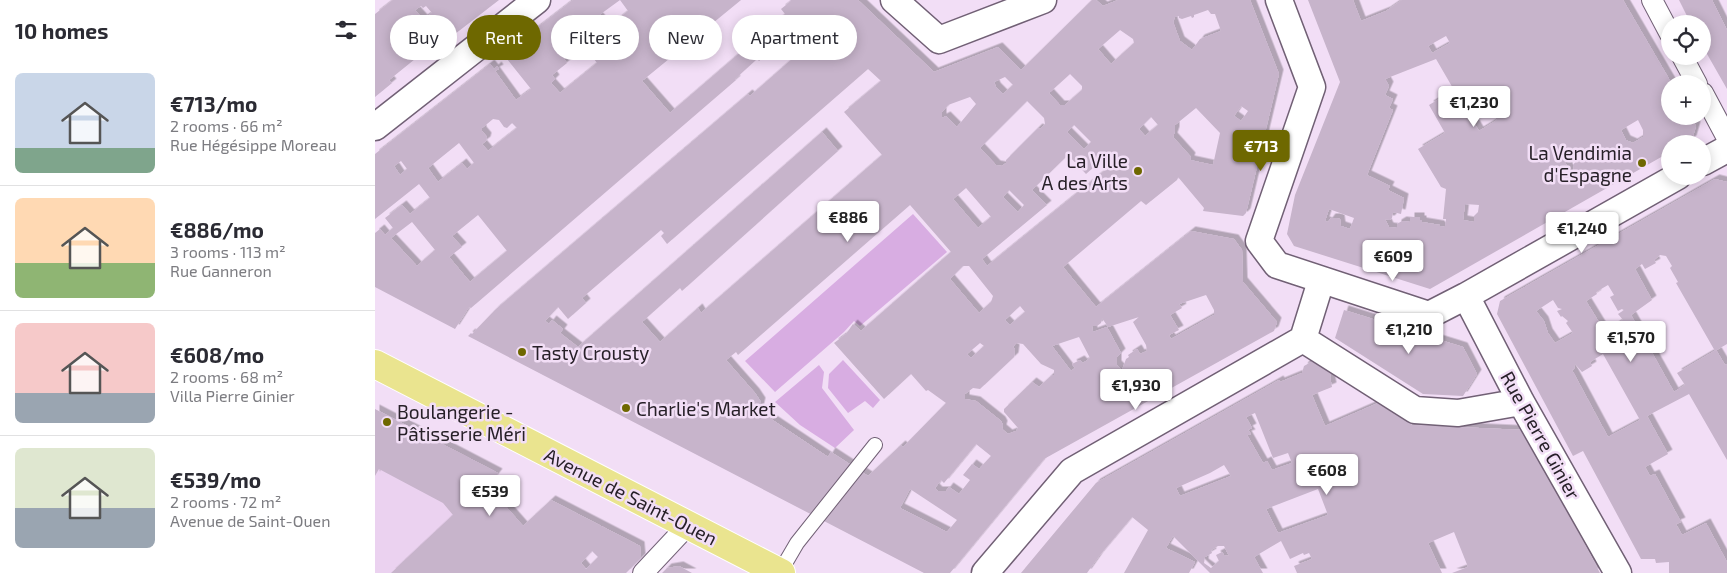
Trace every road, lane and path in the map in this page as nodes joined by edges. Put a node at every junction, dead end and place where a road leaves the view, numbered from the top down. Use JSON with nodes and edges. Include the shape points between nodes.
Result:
{"nodes":[{"id":1,"x":537,"y":0,"type":"edge"},
{"id":2,"x":894,"y":0,"type":"edge"},
{"id":3,"x":1043,"y":0,"type":"edge"},
{"id":4,"x":1279,"y":0,"type":"edge"},
{"id":5,"x":1652,"y":0,"type":"edge"},
{"id":6,"x":1661,"y":17,"type":"edge"},
{"id":7,"x":1711,"y":108,"type":"edge"},
{"id":8,"x":375,"y":127,"type":"edge"},
{"id":9,"x":1727,"y":138,"type":"edge"},
{"id":10,"x":1727,"y":149,"type":"edge"},
{"id":11,"x":1711,"y":158,"type":"edge"},
{"id":12,"x":1662,"y":185,"type":"edge"},
{"id":13,"x":1321,"y":281,"type":"junction"},
{"id":14,"x":1466,"y":296,"type":"junction"},
{"id":15,"x":1303,"y":339,"type":"junction"},
{"id":16,"x":375,"y":364,"type":"edge"},
{"id":17,"x":1521,"y":402,"type":"junction"},
{"id":18,"x":875,"y":445,"type":"dead end"},
{"id":19,"x":688,"y":525,"type":"junction"},
{"id":20,"x":643,"y":573,"type":"edge"},
{"id":21,"x":780,"y":573,"type":"edge"},
{"id":22,"x":985,"y":573,"type":"edge"},
{"id":23,"x":1618,"y":573,"type":"edge"}],
"edges":[{"from":1,"to":8,"type":"street"},
{"from":2,"to":3,"type":"street","via":[[939,40]]},
{"from":4,"to":13,"type":"street","via":[[1312,86],[1259,241],[1277,265]]},
{"from":5,"to":6,"type":"street"},
{"from":7,"to":9,"type":"street"},
{"from":10,"to":11,"type":"street"},
{"from":12,"to":14,"type":"street"},
{"from":13,"to":14,"type":"street","via":[[1429,315]]},
{"from":13,"to":15,"type":"street"},
{"from":14,"to":17,"type":"street","name":"Rue Pierre Ginier"},
{"from":15,"to":17,"type":"street","via":[[1415,410],[1459,413]]},
{"from":15,"to":22,"type":"street","via":[[1072,471]]},
{"from":16,"to":19,"type":"main road","name":"Avenue de Saint-Ouen"},
{"from":17,"to":23,"type":"street","name":"Rue Pierre Ginier"},
{"from":18,"to":21,"type":"lane","via":[[797,543]]},
{"from":19,"to":20,"type":"street"},
{"from":19,"to":21,"type":"main road","name":"Avenue de Saint-Ouen"}]}
